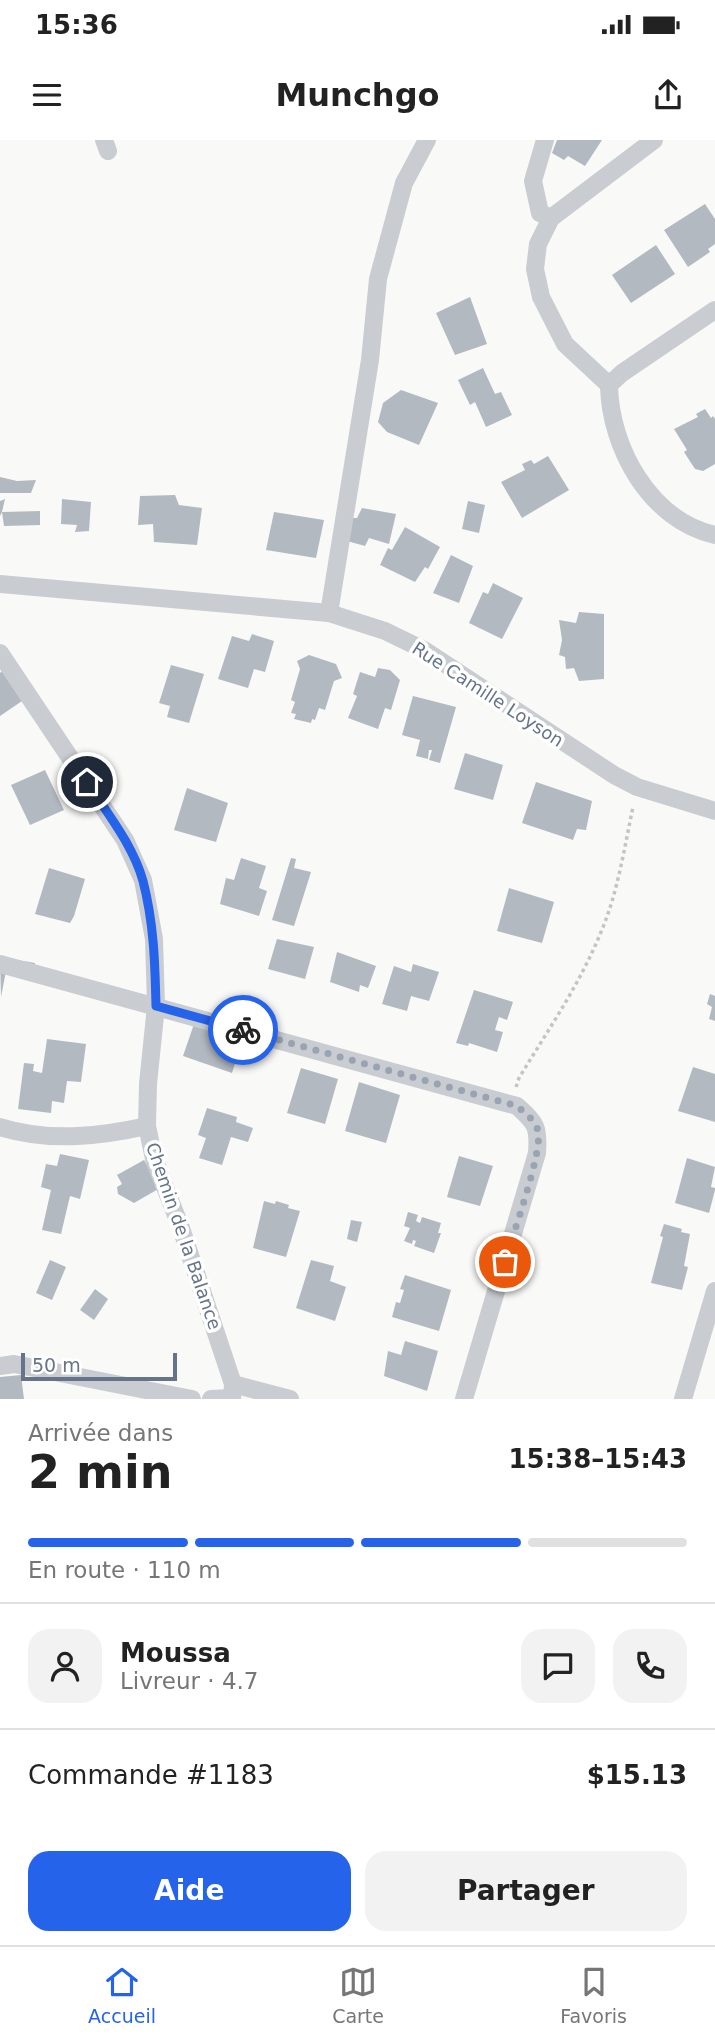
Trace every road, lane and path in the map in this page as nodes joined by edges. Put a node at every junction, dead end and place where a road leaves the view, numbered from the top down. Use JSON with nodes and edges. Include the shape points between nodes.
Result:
{"nodes":[{"id":1,"x":427,"y":140,"type":"edge"},
{"id":2,"x":545,"y":140,"type":"edge"},
{"id":3,"x":654,"y":140,"type":"edge"},
{"id":4,"x":551,"y":218,"type":"junction"},
{"id":5,"x":715,"y":310,"type":"edge"},
{"id":6,"x":609,"y":386,"type":"junction"},
{"id":7,"x":715,"y":535,"type":"edge"},
{"id":8,"x":0,"y":584,"type":"edge"},
{"id":9,"x":329,"y":613,"type":"junction"},
{"id":10,"x":0,"y":653,"type":"edge"},
{"id":11,"x":637,"y":787,"type":"junction"},
{"id":12,"x":715,"y":811,"type":"edge"},
{"id":13,"x":0,"y":964,"type":"edge"},
{"id":14,"x":156,"y":1006,"type":"junction"},
{"id":15,"x":517,"y":1106,"type":"junction"},
{"id":16,"x":147,"y":1126,"type":"junction"},
{"id":17,"x":0,"y":1127,"type":"edge"},
{"id":18,"x":715,"y":1291,"type":"edge"},
{"id":19,"x":0,"y":1366,"type":"edge"},
{"id":20,"x":233,"y":1393,"type":"edge"},
{"id":21,"x":192,"y":1399,"type":"edge"},
{"id":22,"x":211,"y":1399,"type":"edge"},
{"id":23,"x":290,"y":1399,"type":"edge"},
{"id":24,"x":464,"y":1399,"type":"edge"},
{"id":25,"x":683,"y":1399,"type":"edge"}],
"edges":[{"from":1,"to":9,"type":"street","via":[[404,183],[378,279],[370,360]]},
{"from":2,"to":4,"type":"street","via":[[533,181],[540,213]]},
{"from":3,"to":4,"type":"street"},
{"from":4,"to":6,"type":"street","via":[[538,244],[541,297],[565,344]]},
{"from":5,"to":6,"type":"street"},
{"from":6,"to":7,"type":"street","via":[[609,406],[629,464],[673,517]]},
{"from":8,"to":9,"type":"street","name":"Rue Camille Loyson"},
{"from":9,"to":11,"type":"street","name":"Rue Camille Loyson","via":[[385,631],[424,650]]},
{"from":10,"to":14,"type":"street","name":"Chemin de la Balance","via":[[125,840],[143,880],[154,939]]},
{"from":11,"to":12,"type":"street","name":"Rue Camille Loyson"},
{"from":11,"to":15,"type":"path","via":[[620,876],[602,931],[579,979],[519,1078]]},
{"from":13,"to":14,"type":"street"},
{"from":14,"to":15,"type":"street"},
{"from":14,"to":16,"type":"street","name":"Chemin de la Balance"},
{"from":15,"to":24,"type":"street","via":[[535,1124],[537,1153]]},
{"from":16,"to":17,"type":"street","via":[[84,1136],[22,1133]]},
{"from":16,"to":20,"type":"street","name":"Chemin de la Balance"},
{"from":18,"to":25,"type":"street"},
{"from":19,"to":21,"type":"street","via":[[14,1364]]},
{"from":20,"to":22,"type":"street"},
{"from":20,"to":23,"type":"street"}]}
